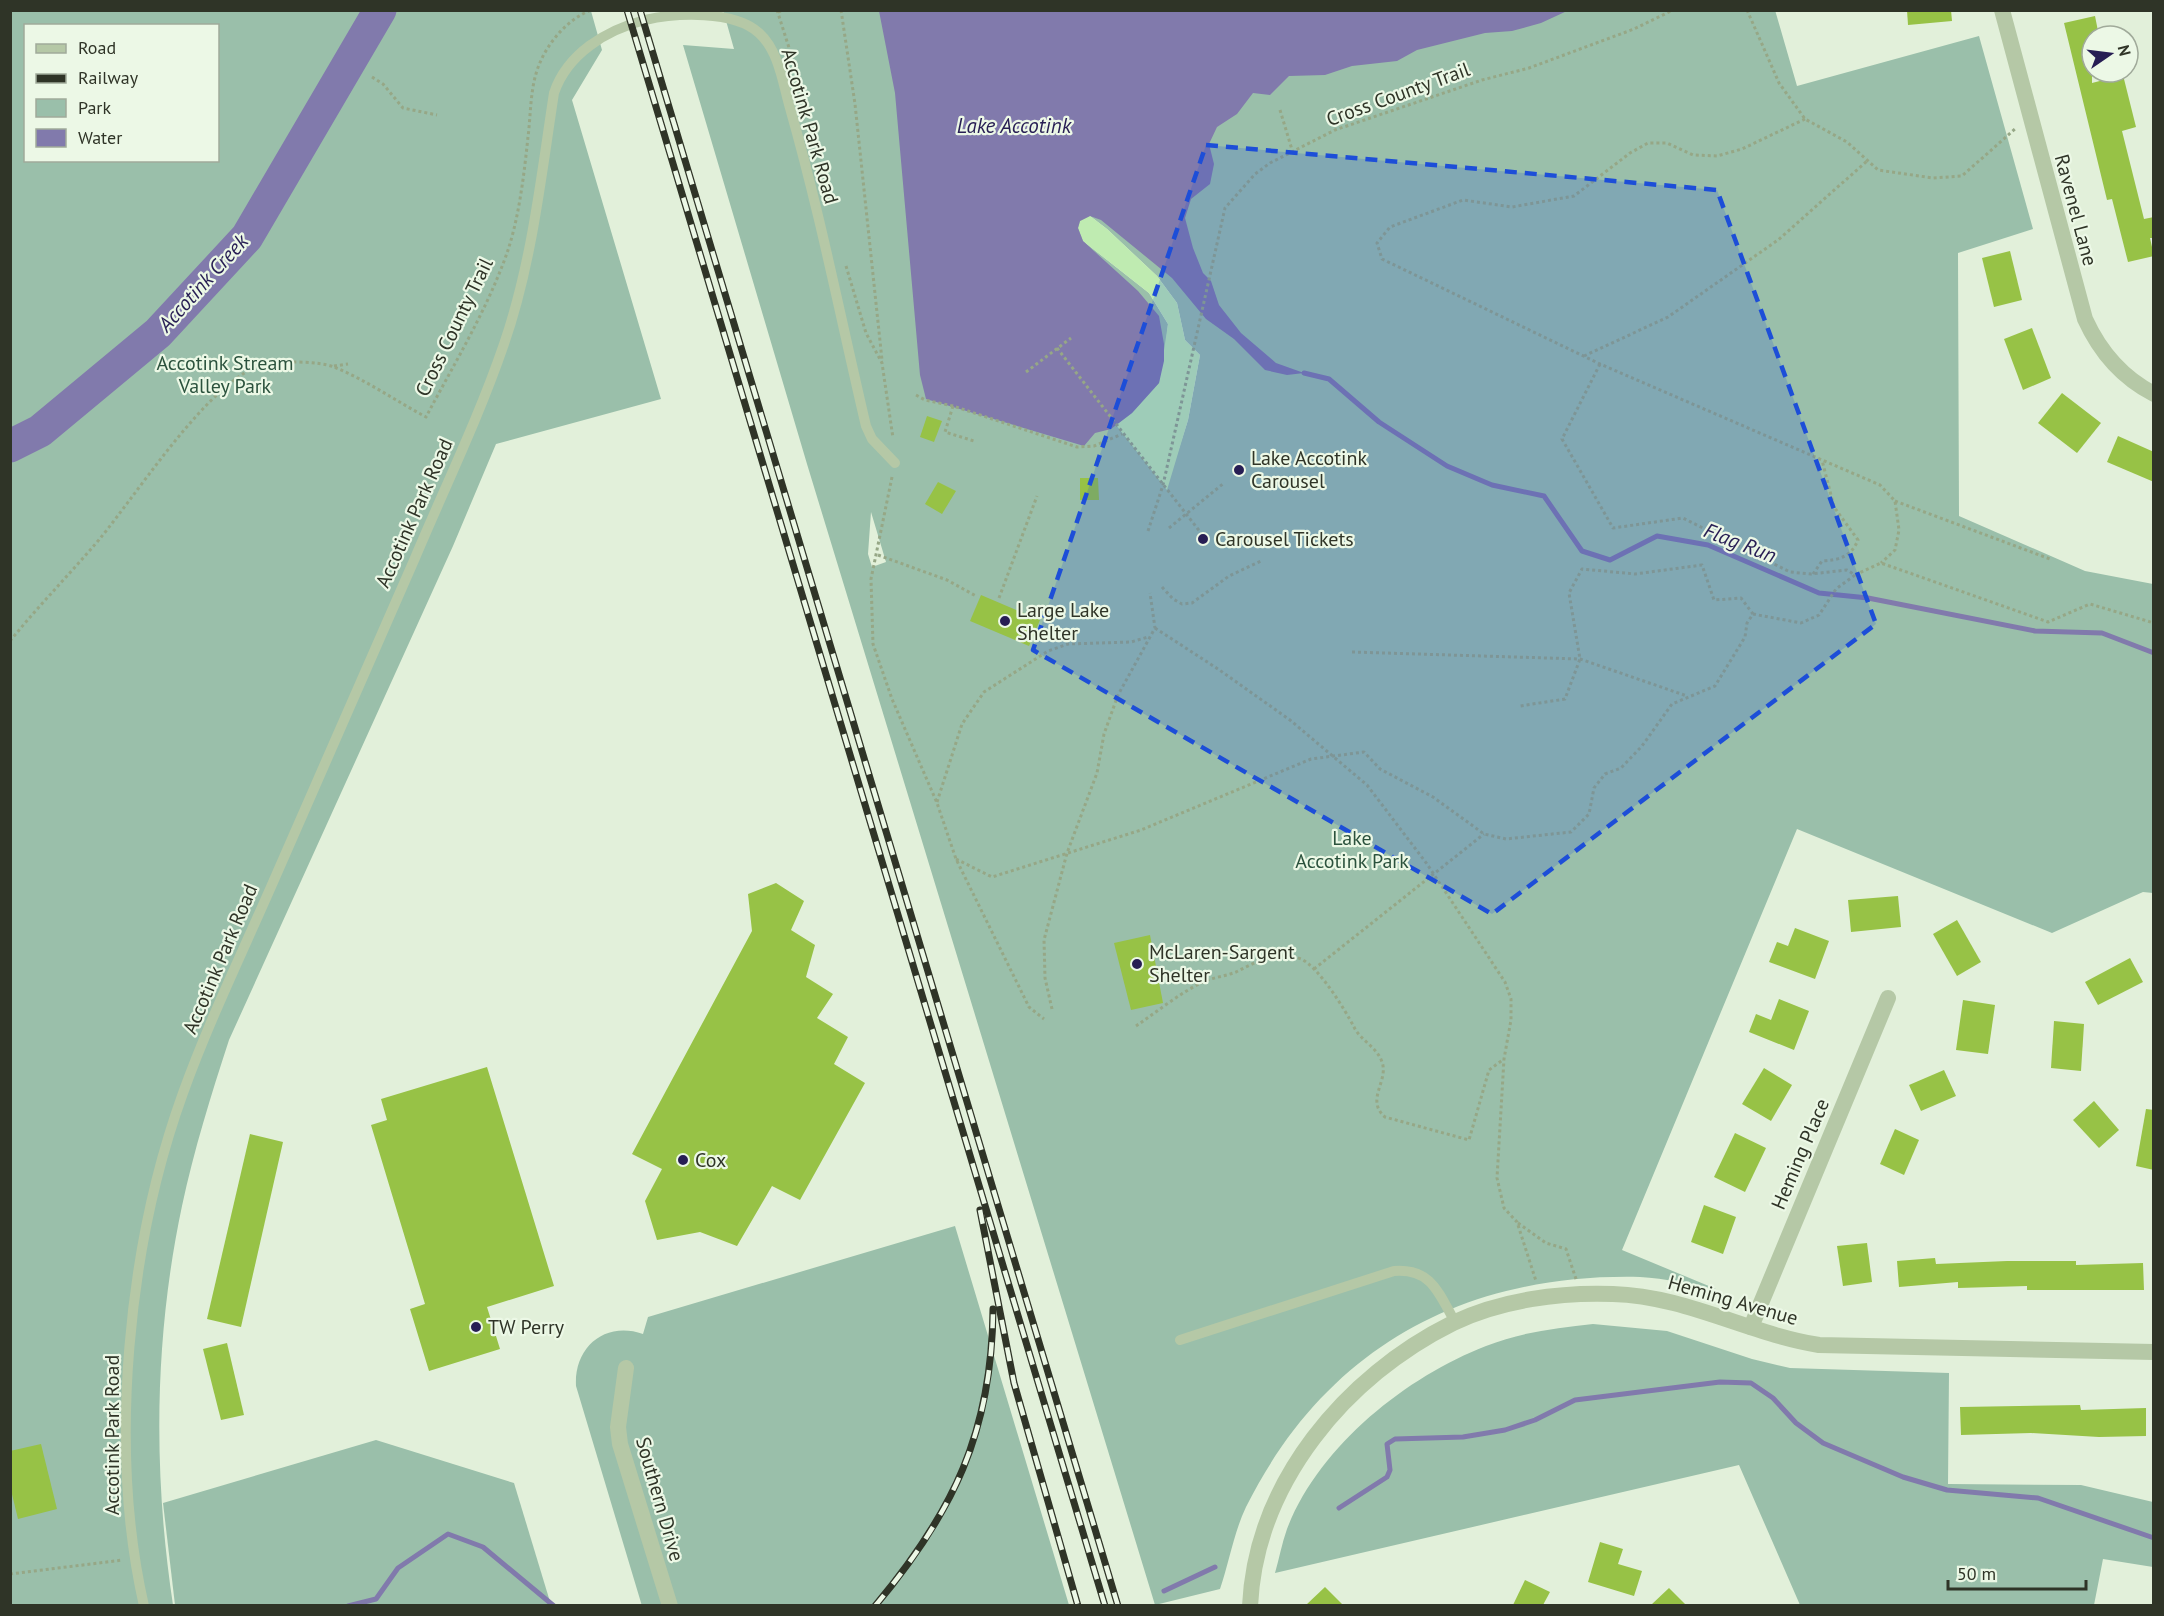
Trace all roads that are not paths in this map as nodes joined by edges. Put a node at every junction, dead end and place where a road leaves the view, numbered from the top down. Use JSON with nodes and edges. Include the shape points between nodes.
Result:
{"nodes":[{"id":1,"x":2002,"y":10,"type":"edge"},
{"id":2,"x":2154,"y":394,"type":"edge"},
{"id":3,"x":895,"y":463,"type":"road end"},
{"id":4,"x":1888,"y":998,"type":"dead end"},
{"id":5,"x":1455,"y":1322,"type":"junction"},
{"id":6,"x":1751,"y":1327,"type":"junction"},
{"id":7,"x":1180,"y":1340,"type":"dead end"},
{"id":8,"x":2154,"y":1352,"type":"edge"},
{"id":9,"x":626,"y":1368,"type":"dead end"},
{"id":10,"x":144,"y":1605,"type":"edge"},
{"id":11,"x":670,"y":1605,"type":"edge"},
{"id":12,"x":1250,"y":1605,"type":"edge"}],
"edges":[{"from":1,"to":2,"type":"street","name":"Ravenel Lane","via":[[2085,319],[2106,356],[2121,372]]},
{"from":3,"to":10,"type":"lane","name":"Accotink Park Road","via":[[872,439],[866,426],[800,143],[770,47],[759,33],[746,26],[700,14],[637,22],[589,46],[568,63],[554,93],[531,242],[504,345],[203,1040],[166,1145],[133,1304],[128,1482],[133,1558]]},
{"from":4,"to":6,"type":"street","name":"Heming Place"},
{"from":5,"to":6,"type":"street","name":"Heming Avenue","via":[[1539,1298],[1614,1294],[1666,1300]]},
{"from":5,"to":7,"type":"lane","via":[[1424,1275],[1411,1270],[1394,1271]]},
{"from":5,"to":12,"type":"street","name":"Heming Avenue","via":[[1382,1367],[1351,1394],[1318,1432],[1294,1468],[1270,1519],[1253,1576]]},
{"from":6,"to":8,"type":"street","name":"Heming Avenue","via":[[1782,1339],[1819,1345]]},
{"from":9,"to":11,"type":"street","name":"Southern Drive","via":[[618,1427],[620,1444]]}]}
